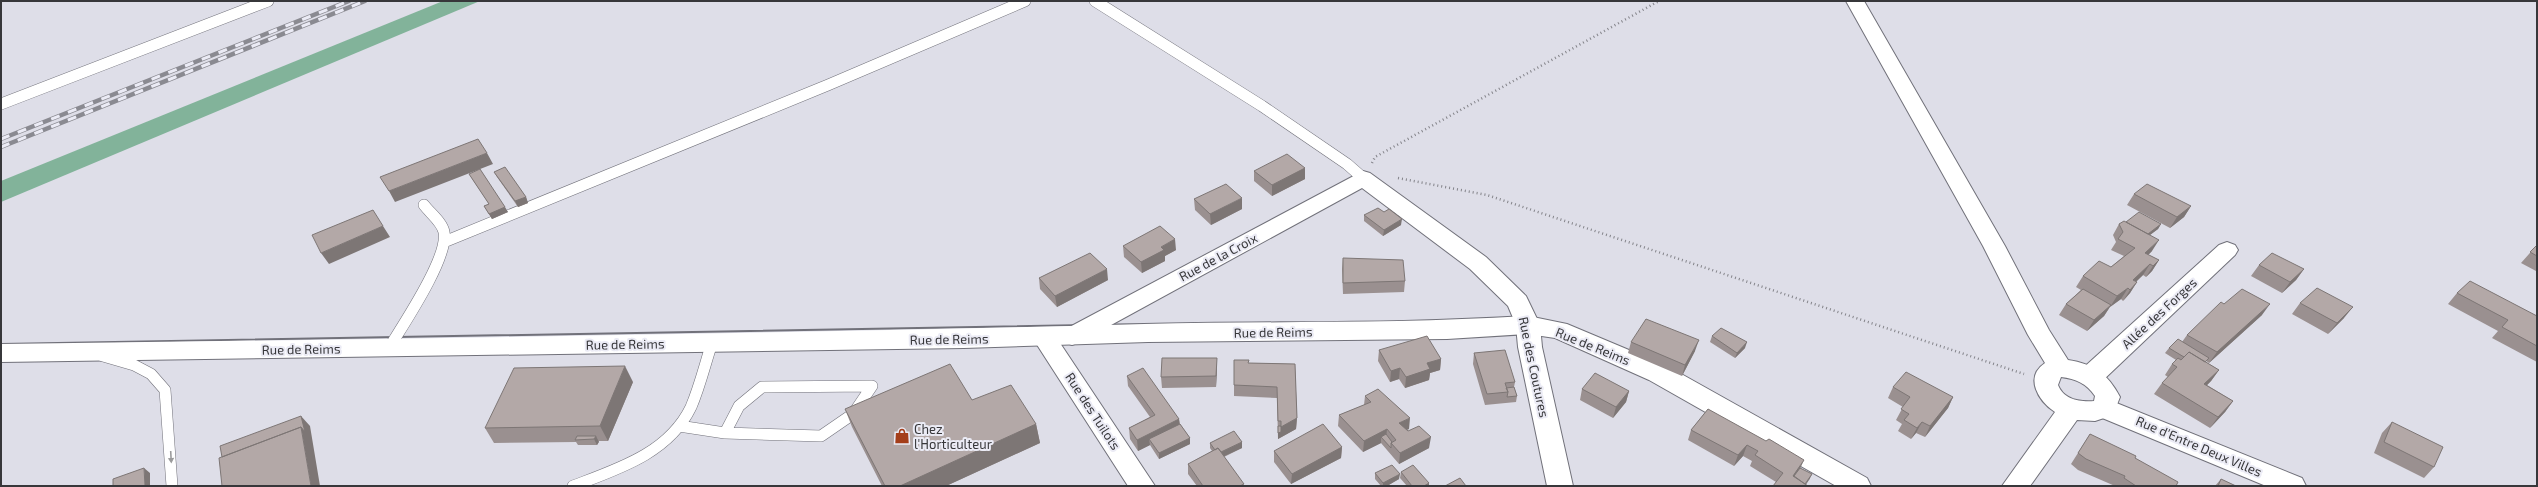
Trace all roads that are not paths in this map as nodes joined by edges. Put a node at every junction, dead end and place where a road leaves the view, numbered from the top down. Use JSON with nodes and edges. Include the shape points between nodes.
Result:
{"nodes":[{"id":1,"x":268,"y":1,"type":"edge"},
{"id":2,"x":1025,"y":1,"type":"edge"},
{"id":3,"x":1095,"y":1,"type":"edge"},
{"id":4,"x":1855,"y":1,"type":"edge"},
{"id":5,"x":1,"y":104,"type":"edge"},
{"id":6,"x":1363,"y":178,"type":"junction"},
{"id":7,"x":424,"y":205,"type":"dead end"},
{"id":8,"x":444,"y":242,"type":"junction"},
{"id":9,"x":2227,"y":250,"type":"dead end"},
{"id":10,"x":1528,"y":325,"type":"junction"},
{"id":11,"x":1072,"y":336,"type":"junction"},
{"id":12,"x":1044,"y":337,"type":"junction"},
{"id":13,"x":712,"y":343,"type":"junction"},
{"id":14,"x":389,"y":348,"type":"junction"},
{"id":15,"x":87,"y":352,"type":"junction"},
{"id":16,"x":1,"y":353,"type":"edge"},
{"id":17,"x":2053,"y":375,"type":"junction"},
{"id":18,"x":2091,"y":376,"type":"junction"},
{"id":19,"x":2104,"y":408,"type":"junction"},
{"id":20,"x":2071,"y":409,"type":"junction"},
{"id":21,"x":680,"y":426,"type":"junction"},
{"id":22,"x":725,"y":433,"type":"junction"},
{"id":23,"x":172,"y":486,"type":"edge"},
{"id":24,"x":573,"y":486,"type":"edge"},
{"id":25,"x":1142,"y":486,"type":"edge"},
{"id":26,"x":1560,"y":486,"type":"edge"},
{"id":27,"x":1858,"y":486,"type":"edge"},
{"id":28,"x":2015,"y":486,"type":"edge"},
{"id":29,"x":2293,"y":486,"type":"edge"}],
"edges":[{"from":1,"to":5,"type":"lane"},
{"from":2,"to":8,"type":"lane","via":[[828,85]]},
{"from":3,"to":6,"type":"lane","via":[[1262,106],[1347,164]]},
{"from":4,"to":17,"type":"street","via":[[2040,334]]},
{"from":6,"to":10,"type":"street","name":"Rue des Coutures","via":[[1478,263],[1518,302]]},
{"from":6,"to":11,"type":"street","name":"Rue de la Croix"},
{"from":7,"to":8,"type":"lane","via":[[444,232]]},
{"from":8,"to":14,"type":"lane","via":[[426,287]]},
{"from":9,"to":18,"type":"street","name":"Allée des Forges"},
{"from":10,"to":11,"type":"street","name":"Rue de Reims","via":[[1447,330]]},
{"from":10,"to":26,"type":"street","name":"Rue des Coutures","via":[[1530,348]]},
{"from":10,"to":27,"type":"street","name":"Rue de Reims","via":[[1559,330],[1658,373]]},
{"from":11,"to":12,"type":"street","name":"Rue de Reims"},
{"from":12,"to":13,"type":"street","name":"Rue de Reims"},
{"from":12,"to":25,"type":"street","name":"Rue des Tuilots"},
{"from":13,"to":14,"type":"street","name":"Rue de Reims"},
{"from":13,"to":21,"type":"lane","via":[[695,396]]},
{"from":14,"to":15,"type":"street","name":"Rue de Reims"},
{"from":15,"to":16,"type":"street","name":"Rue de Reims"},
{"from":15,"to":23,"type":"lane","one_way":true,"via":[[134,365],[151,374],[165,390]]},
{"from":17,"to":18,"type":"street","via":[[2071,368]]},
{"from":17,"to":20,"type":"street","via":[[2047,389],[2052,396]]},
{"from":18,"to":19,"type":"street","via":[[2105,390],[2108,397]]},
{"from":19,"to":20,"type":"street","via":[[2090,413]]},
{"from":19,"to":29,"type":"street","name":"Rue d'Entre Deux Villes"},
{"from":20,"to":28,"type":"street"},
{"from":21,"to":22,"type":"lane"},
{"from":21,"to":24,"type":"lane","via":[[660,446],[633,461]]},
{"from":22,"to":22,"type":"lane","via":[[821,436],[853,414],[872,386],[762,387],[739,406]]}]}
